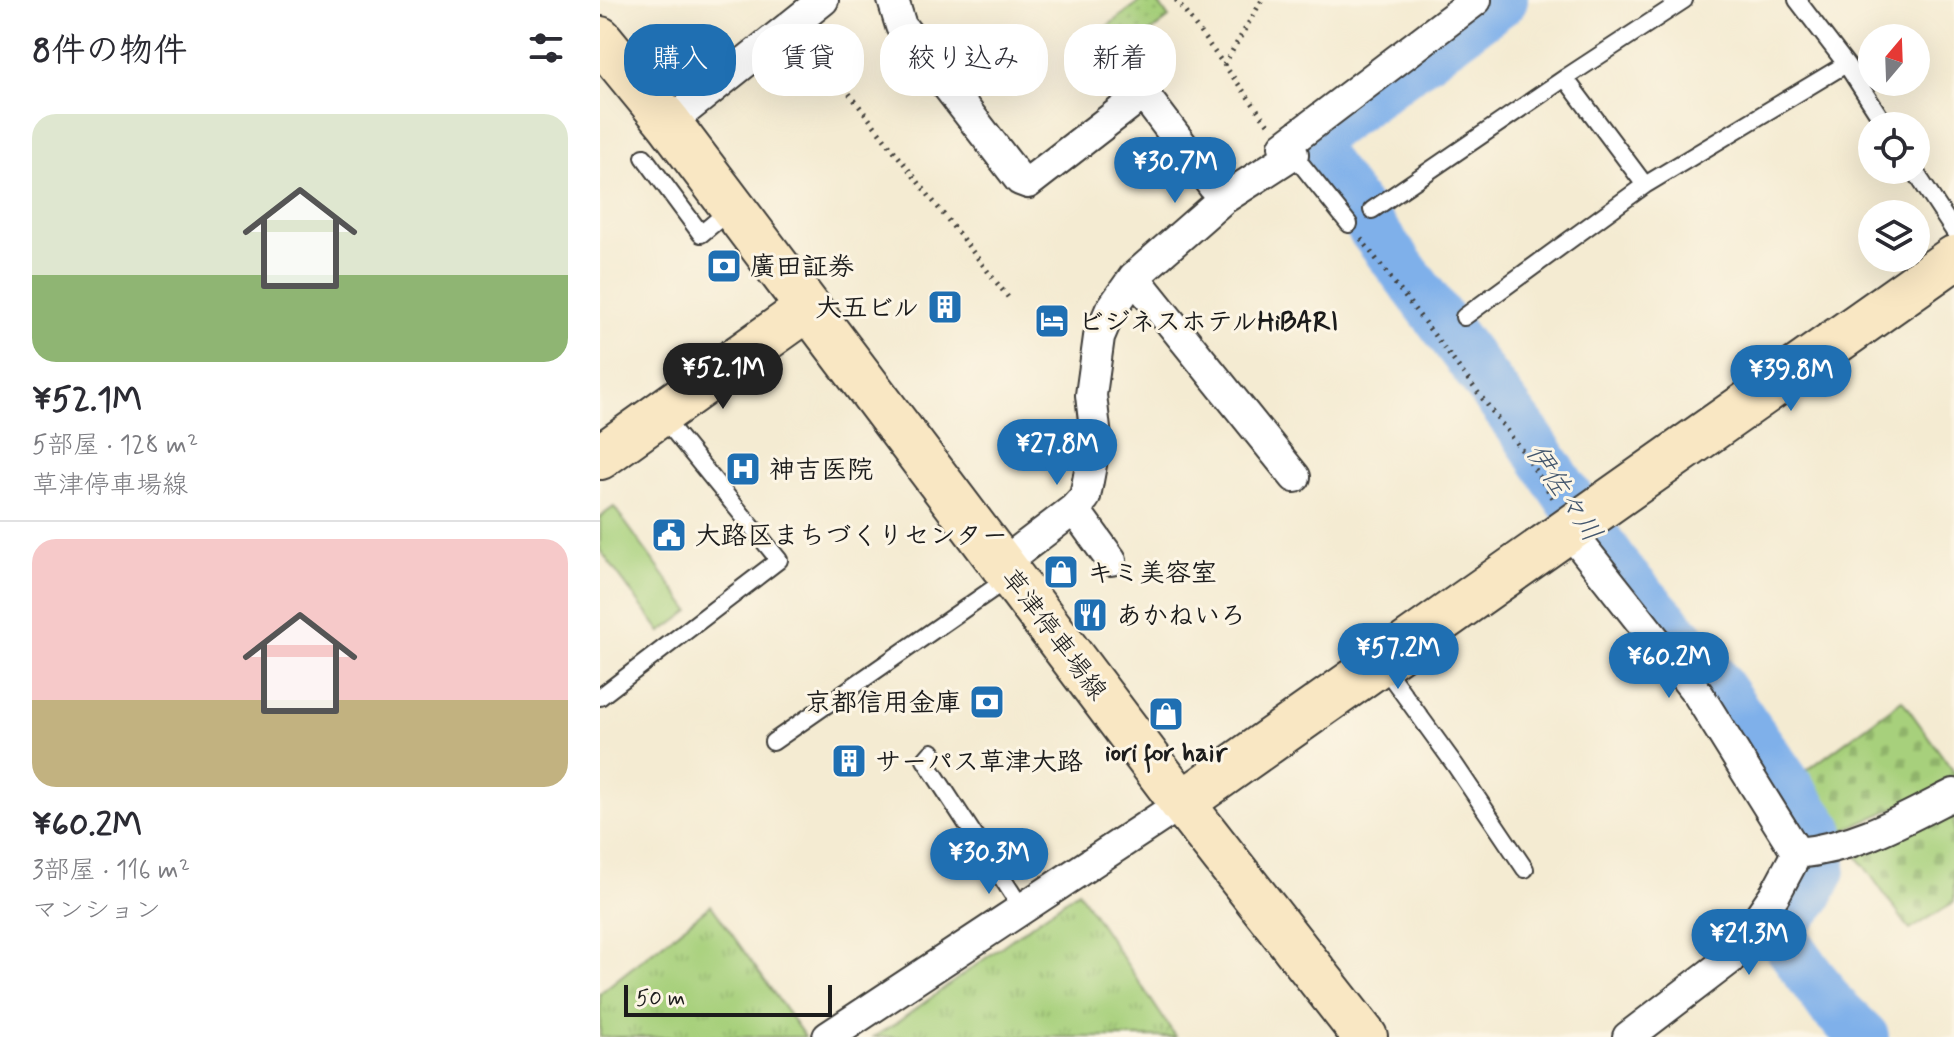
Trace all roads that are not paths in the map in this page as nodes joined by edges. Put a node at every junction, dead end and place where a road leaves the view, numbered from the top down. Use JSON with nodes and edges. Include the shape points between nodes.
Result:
{"nodes":[{"id":1,"x":823,"y":0,"type":"edge"},
{"id":2,"x":893,"y":0,"type":"edge"},
{"id":3,"x":1476,"y":0,"type":"edge"},
{"id":4,"x":1684,"y":0,"type":"edge"},
{"id":5,"x":1797,"y":0,"type":"edge"},
{"id":6,"x":600,"y":39,"type":"edge"},
{"id":7,"x":1846,"y":64,"type":"junction"},
{"id":8,"x":1565,"y":78,"type":"junction"},
{"id":9,"x":1877,"y":112,"type":"edge"},
{"id":10,"x":669,"y":123,"type":"junction"},
{"id":11,"x":1288,"y":150,"type":"junction"},
{"id":12,"x":644,"y":157,"type":"dead end"},
{"id":13,"x":1923,"y":184,"type":"edge"},
{"id":14,"x":1645,"y":185,"type":"junction"},
{"id":15,"x":1223,"y":199,"type":"junction"},
{"id":16,"x":732,"y":208,"type":"junction"},
{"id":17,"x":1372,"y":210,"type":"dead end"},
{"id":18,"x":1349,"y":224,"type":"road end"},
{"id":19,"x":1954,"y":231,"type":"edge"},
{"id":20,"x":1954,"y":258,"type":"edge"},
{"id":21,"x":1134,"y":277,"type":"junction"},
{"id":22,"x":807,"y":309,"type":"junction"},
{"id":23,"x":1464,"y":317,"type":"dead end"},
{"id":24,"x":660,"y":414,"type":"junction"},
{"id":25,"x":600,"y":457,"type":"edge"},
{"id":26,"x":1295,"y":477,"type":"dead end"},
{"id":27,"x":1074,"y":509,"type":"junction"},
{"id":28,"x":1573,"y":519,"type":"junction"},
{"id":29,"x":1111,"y":560,"type":"dead end"},
{"id":30,"x":1007,"y":570,"type":"junction"},
{"id":31,"x":1380,"y":661,"type":"junction"},
{"id":32,"x":600,"y":697,"type":"edge"},
{"id":33,"x":773,"y":742,"type":"dead end"},
{"id":34,"x":932,"y":752,"type":"dead end"},
{"id":35,"x":1954,"y":794,"type":"edge"},
{"id":36,"x":1182,"y":803,"type":"junction"},
{"id":37,"x":1798,"y":853,"type":"junction"},
{"id":38,"x":1525,"y":869,"type":"dead end"},
{"id":39,"x":1021,"y":907,"type":"junction"},
{"id":40,"x":828,"y":1037,"type":"edge"},
{"id":41,"x":1365,"y":1037,"type":"edge"},
{"id":42,"x":1628,"y":1037,"type":"edge"}],
"edges":[{"from":1,"to":10,"type":"street"},
{"from":2,"to":15,"type":"street","via":[[901,26],[1020,180],[1028,183],[1139,97],[1148,100]]},
{"from":3,"to":11,"type":"street"},
{"from":4,"to":8,"type":"lane"},
{"from":5,"to":7,"type":"lane"},
{"from":6,"to":10,"type":"main road","name":"草津停車場線"},
{"from":7,"to":9,"type":"lane"},
{"from":7,"to":14,"type":"lane"},
{"from":8,"to":14,"type":"lane"},
{"from":8,"to":17,"type":"lane"},
{"from":10,"to":16,"type":"main road","name":"草津停車場線"},
{"from":11,"to":15,"type":"street"},
{"from":11,"to":18,"type":"lane"},
{"from":12,"to":16,"type":"lane","via":[[701,234]]},
{"from":13,"to":19,"type":"lane"},
{"from":14,"to":23,"type":"lane"},
{"from":15,"to":21,"type":"street"},
{"from":16,"to":22,"type":"main road","name":"草津停車場線"},
{"from":20,"to":28,"type":"main road"},
{"from":21,"to":26,"type":"street"},
{"from":21,"to":27,"type":"street","via":[[1099,337],[1091,395],[1096,438],[1085,497]]},
{"from":22,"to":24,"type":"main road"},
{"from":22,"to":30,"type":"main road","name":"草津停車場線"},
{"from":24,"to":25,"type":"main road"},
{"from":24,"to":32,"type":"lane","via":[[779,560]]},
{"from":27,"to":29,"type":"street"},
{"from":27,"to":30,"type":"street"},
{"from":28,"to":31,"type":"main road"},
{"from":28,"to":37,"type":"street","via":[[1698,694]]},
{"from":30,"to":33,"type":"lane"},
{"from":30,"to":36,"type":"main road","name":"草津停車場線"},
{"from":31,"to":36,"type":"main road"},
{"from":31,"to":38,"type":"lane"},
{"from":34,"to":39,"type":"lane","via":[[925,760]]},
{"from":35,"to":37,"type":"street","via":[[1831,850]]},
{"from":36,"to":39,"type":"street"},
{"from":36,"to":41,"type":"main road","name":"草津停車場線"},
{"from":37,"to":42,"type":"street","via":[[1730,959]]},
{"from":39,"to":40,"type":"street"}]}
